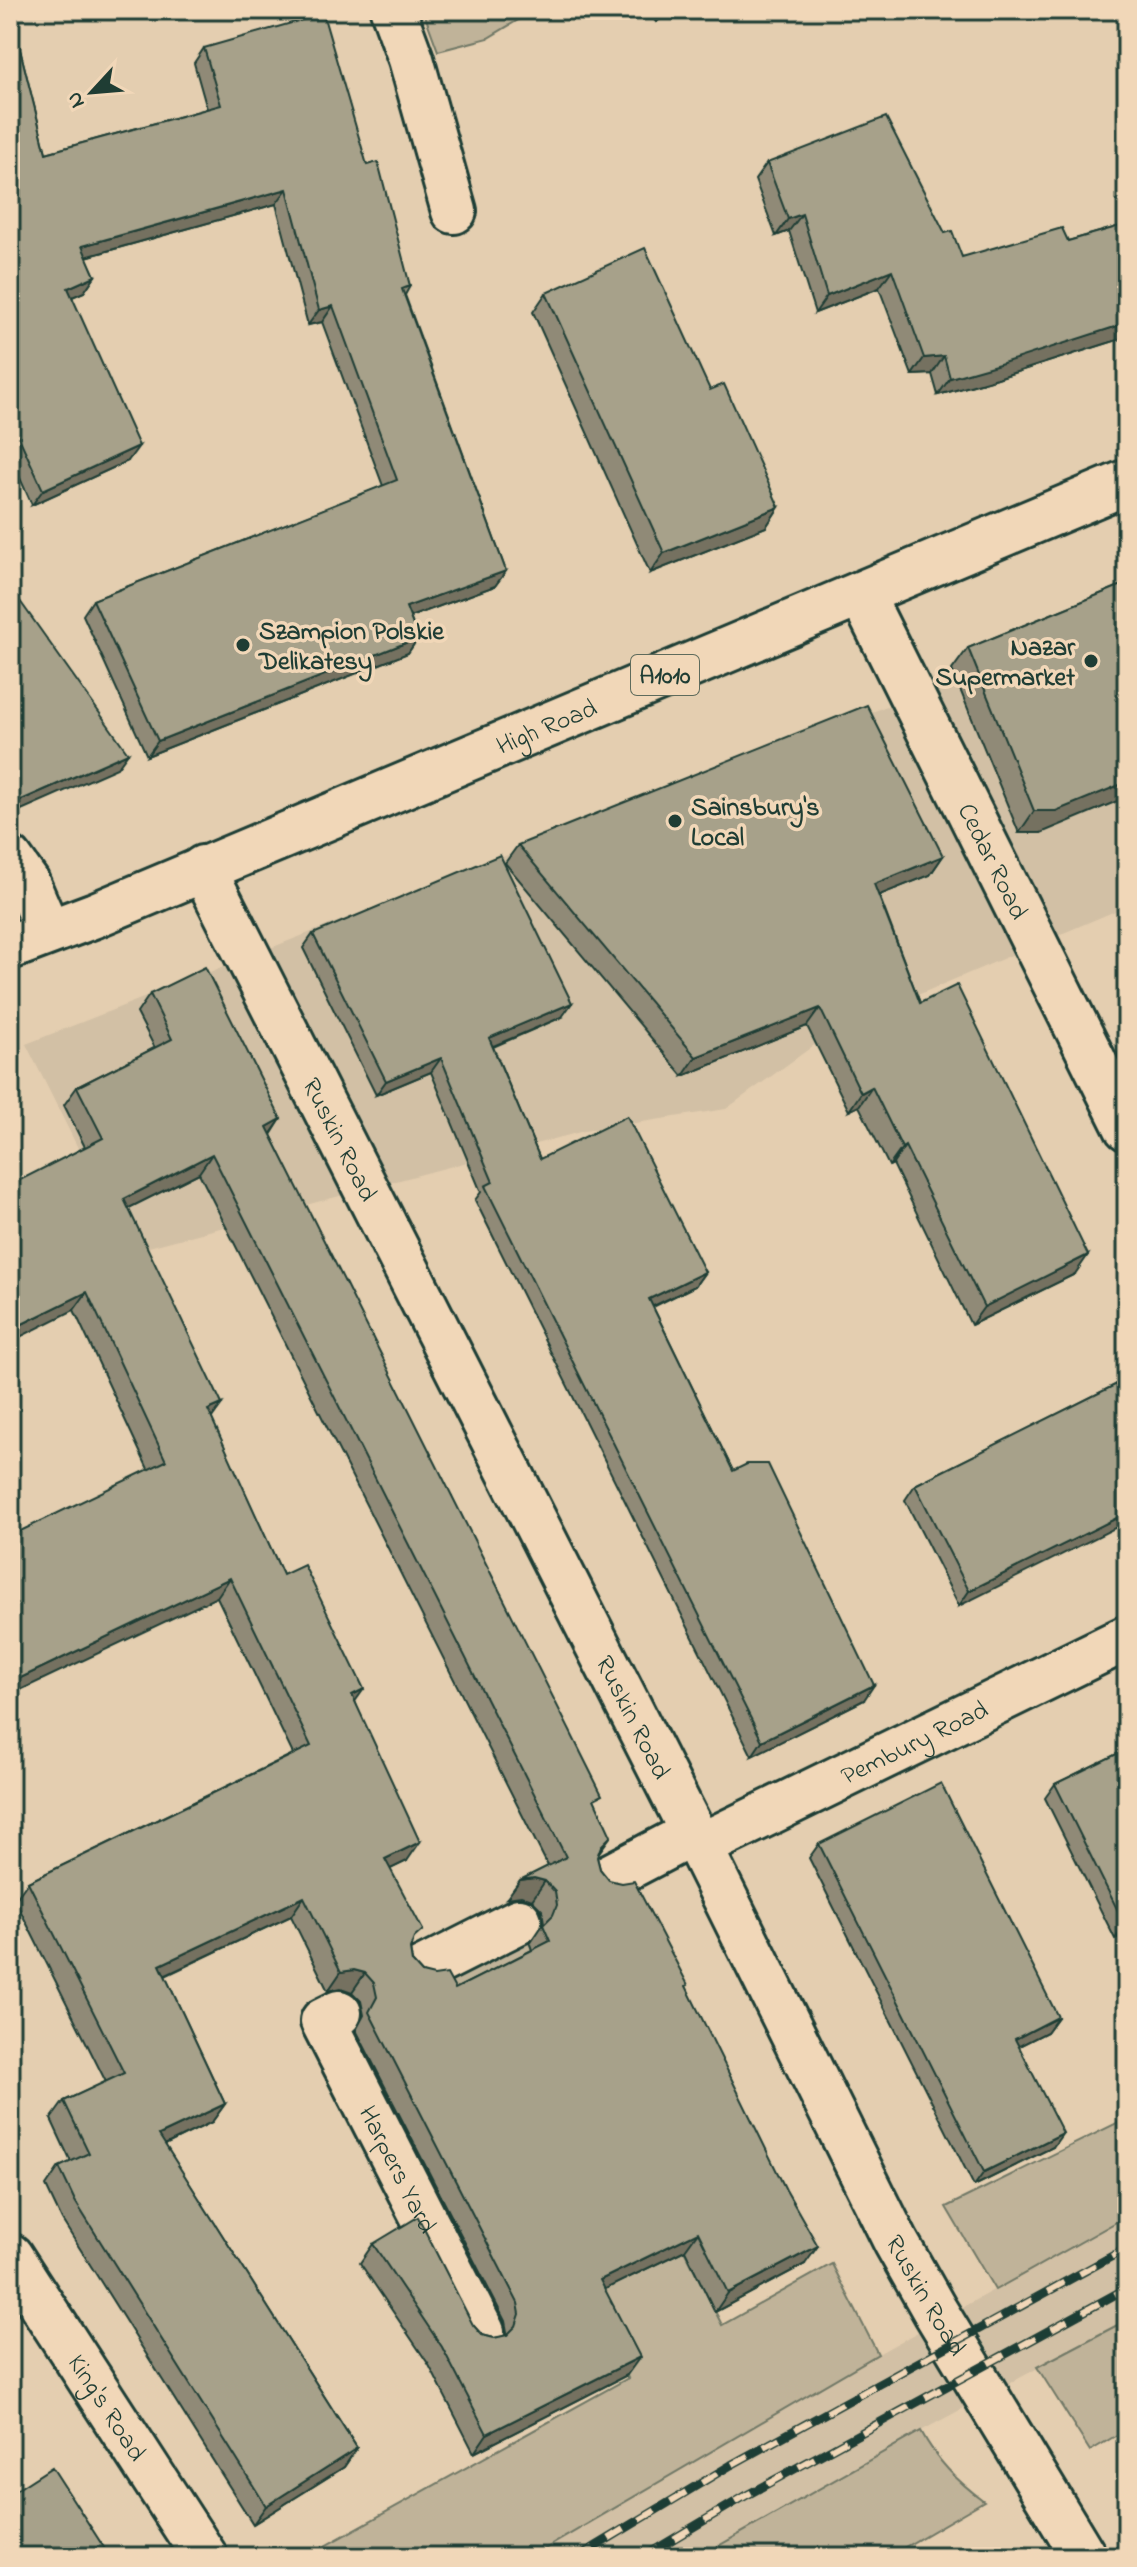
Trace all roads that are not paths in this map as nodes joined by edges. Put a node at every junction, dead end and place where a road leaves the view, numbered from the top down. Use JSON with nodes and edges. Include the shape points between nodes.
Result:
{"nodes":[{"id":1,"x":393,"y":10,"type":"edge"},
{"id":2,"x":454,"y":211,"type":"dead end"},
{"id":3,"x":1127,"y":482,"type":"edge"},
{"id":4,"x":861,"y":594,"type":"junction"},
{"id":5,"x":10,"y":859,"type":"edge"},
{"id":6,"x":203,"y":868,"type":"junction"},
{"id":7,"x":29,"y":940,"type":"edge"},
{"id":8,"x":1127,"y":1128,"type":"edge"},
{"id":9,"x":1127,"y":1638,"type":"edge"},
{"id":10,"x":696,"y":1840,"type":"junction"},
{"id":11,"x":609,"y":1877,"type":"edge"},
{"id":12,"x":519,"y":1921,"type":"dead end"},
{"id":13,"x":422,"y":1970,"type":"edge"},
{"id":14,"x":339,"y":2013,"type":"dead end"},
{"id":15,"x":10,"y":2256,"type":"edge"},
{"id":16,"x":482,"y":2332,"type":"edge"},
{"id":17,"x":205,"y":2557,"type":"edge"},
{"id":18,"x":1084,"y":2557,"type":"edge"}],
"edges":[{"from":1,"to":2,"type":"street"},
{"from":3,"to":4,"type":"street","name":"High Road","number":"A1010"},
{"from":4,"to":6,"type":"street","name":"High Road","number":"A1010"},
{"from":4,"to":8,"type":"street","name":"Cedar Road"},
{"from":5,"to":7,"type":"street","via":[[27,883]]},
{"from":6,"to":7,"type":"street","name":"High Road","number":"A1010"},
{"from":6,"to":10,"type":"street","name":"Ruskin Road"},
{"from":9,"to":10,"type":"street","name":"Pembury Road"},
{"from":10,"to":11,"type":"street"},
{"from":10,"to":18,"type":"street","name":"Ruskin Road","via":[[896,2242]]},
{"from":12,"to":13,"type":"street"},
{"from":14,"to":16,"type":"street","name":"Harpers Yard","via":[[323,2021]]},
{"from":15,"to":17,"type":"street","name":"King's Road"}]}
